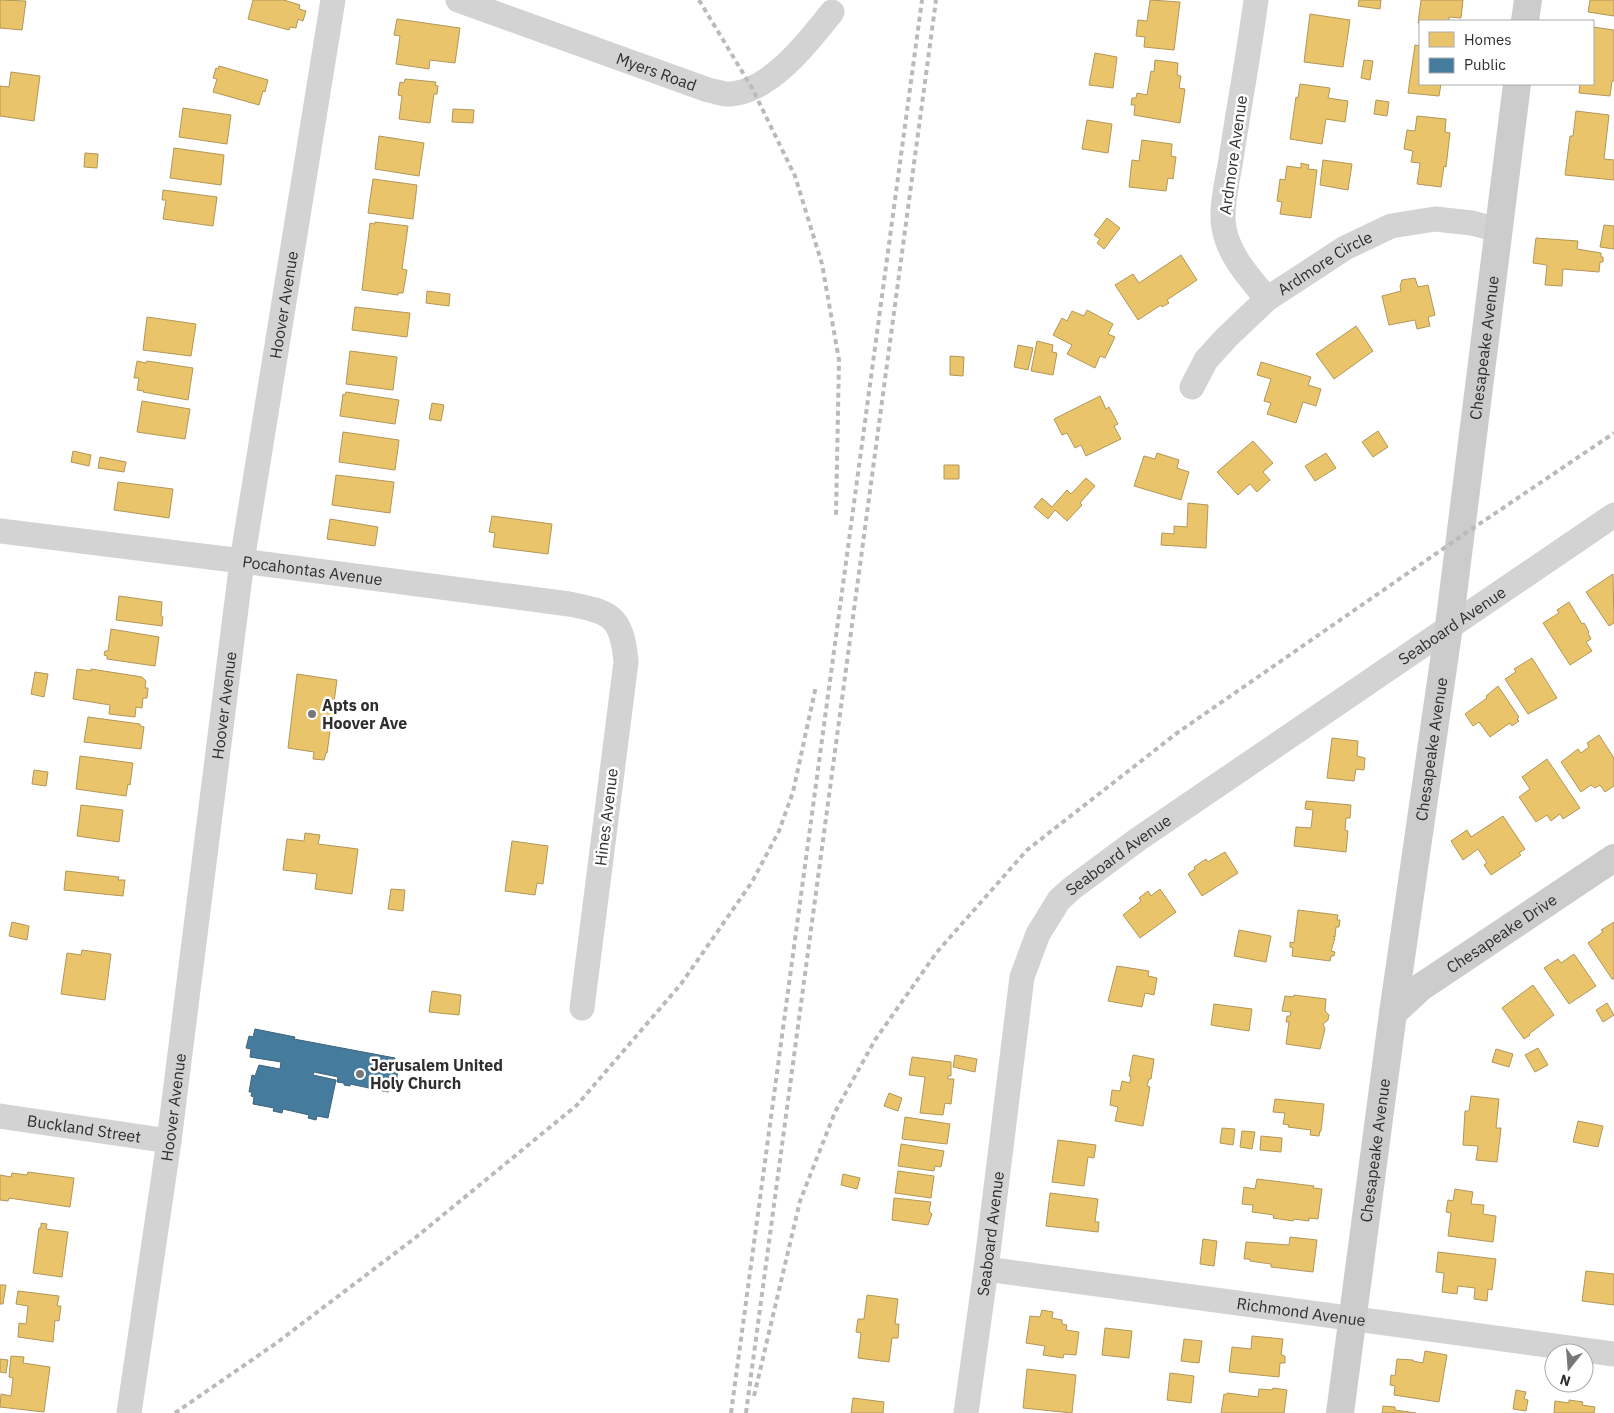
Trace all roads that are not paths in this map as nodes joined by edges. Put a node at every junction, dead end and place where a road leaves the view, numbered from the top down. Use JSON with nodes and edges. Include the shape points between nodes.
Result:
{"nodes":[{"id":1,"x":333,"y":0,"type":"edge"},
{"id":2,"x":458,"y":0,"type":"edge"},
{"id":3,"x":1256,"y":0,"type":"edge"},
{"id":4,"x":1528,"y":0,"type":"edge"},
{"id":5,"x":832,"y":12,"type":"dead end"},
{"id":6,"x":1525,"y":20,"type":"edge"},
{"id":7,"x":1517,"y":85,"type":"edge"},
{"id":8,"x":1498,"y":230,"type":"junction"},
{"id":9,"x":1266,"y":299,"type":"junction"},
{"id":10,"x":1192,"y":387,"type":"dead end"},
{"id":11,"x":1614,"y":515,"type":"edge"},
{"id":12,"x":0,"y":531,"type":"edge"},
{"id":13,"x":242,"y":561,"type":"junction"},
{"id":14,"x":618,"y":626,"type":"joint"},
{"id":15,"x":1449,"y":626,"type":"junction"},
{"id":16,"x":1614,"y":858,"type":"edge"},
{"id":17,"x":582,"y":1008,"type":"dead end"},
{"id":18,"x":1393,"y":1013,"type":"junction"},
{"id":19,"x":0,"y":1116,"type":"edge"},
{"id":20,"x":168,"y":1141,"type":"junction"},
{"id":21,"x":986,"y":1269,"type":"junction"},
{"id":22,"x":1353,"y":1319,"type":"junction"},
{"id":23,"x":1614,"y":1354,"type":"edge"},
{"id":24,"x":129,"y":1413,"type":"edge"},
{"id":25,"x":966,"y":1413,"type":"edge"},
{"id":26,"x":1340,"y":1413,"type":"edge"}],
"edges":[{"from":1,"to":13,"type":"street","name":"Hoover Avenue"},
{"from":2,"to":5,"type":"street","name":"Myers Road","via":[[708,90],[731,94],[768,79],[799,53]]},
{"from":3,"to":9,"type":"street","name":"Ardmore Avenue","via":[[1223,226],[1231,252]]},
{"from":4,"to":6,"type":"street"},
{"from":7,"to":8,"type":"street","name":"Chesapeake Avenue"},
{"from":8,"to":9,"type":"street","name":"Ardmore Circle","via":[[1435,219],[1390,226],[1345,248]]},
{"from":8,"to":15,"type":"street","name":"Chesapeake Avenue"},
{"from":9,"to":10,"type":"street","name":"Ardmore Circle","via":[[1206,360]]},
{"from":11,"to":15,"type":"street","name":"Seaboard Avenue"},
{"from":12,"to":13,"type":"street","name":"Pocahontas Avenue"},
{"from":13,"to":14,"type":"street","name":"Pocahontas Avenue","via":[[569,604],[597,610]]},
{"from":13,"to":20,"type":"street","name":"Hoover Avenue"},
{"from":14,"to":17,"type":"street","name":"Hines Avenue","via":[[624,640],[626,662]]},
{"from":15,"to":18,"type":"street","name":"Chesapeake Avenue"},
{"from":15,"to":21,"type":"street","name":"Seaboard Avenue","via":[[1137,840],[1059,900],[1038,934],[1022,977]]},
{"from":16,"to":18,"type":"street","name":"Chesapeake Drive","via":[[1421,987]]},
{"from":18,"to":22,"type":"street","name":"Chesapeake Avenue"},
{"from":19,"to":20,"type":"street","name":"Buckland Street"},
{"from":20,"to":24,"type":"street","name":"Hoover Avenue"},
{"from":21,"to":22,"type":"street","name":"Richmond Avenue"},
{"from":21,"to":25,"type":"street","name":"Seaboard Avenue"},
{"from":22,"to":23,"type":"street","name":"Richmond Avenue"},
{"from":22,"to":26,"type":"street","name":"Chesapeake Avenue"}]}
